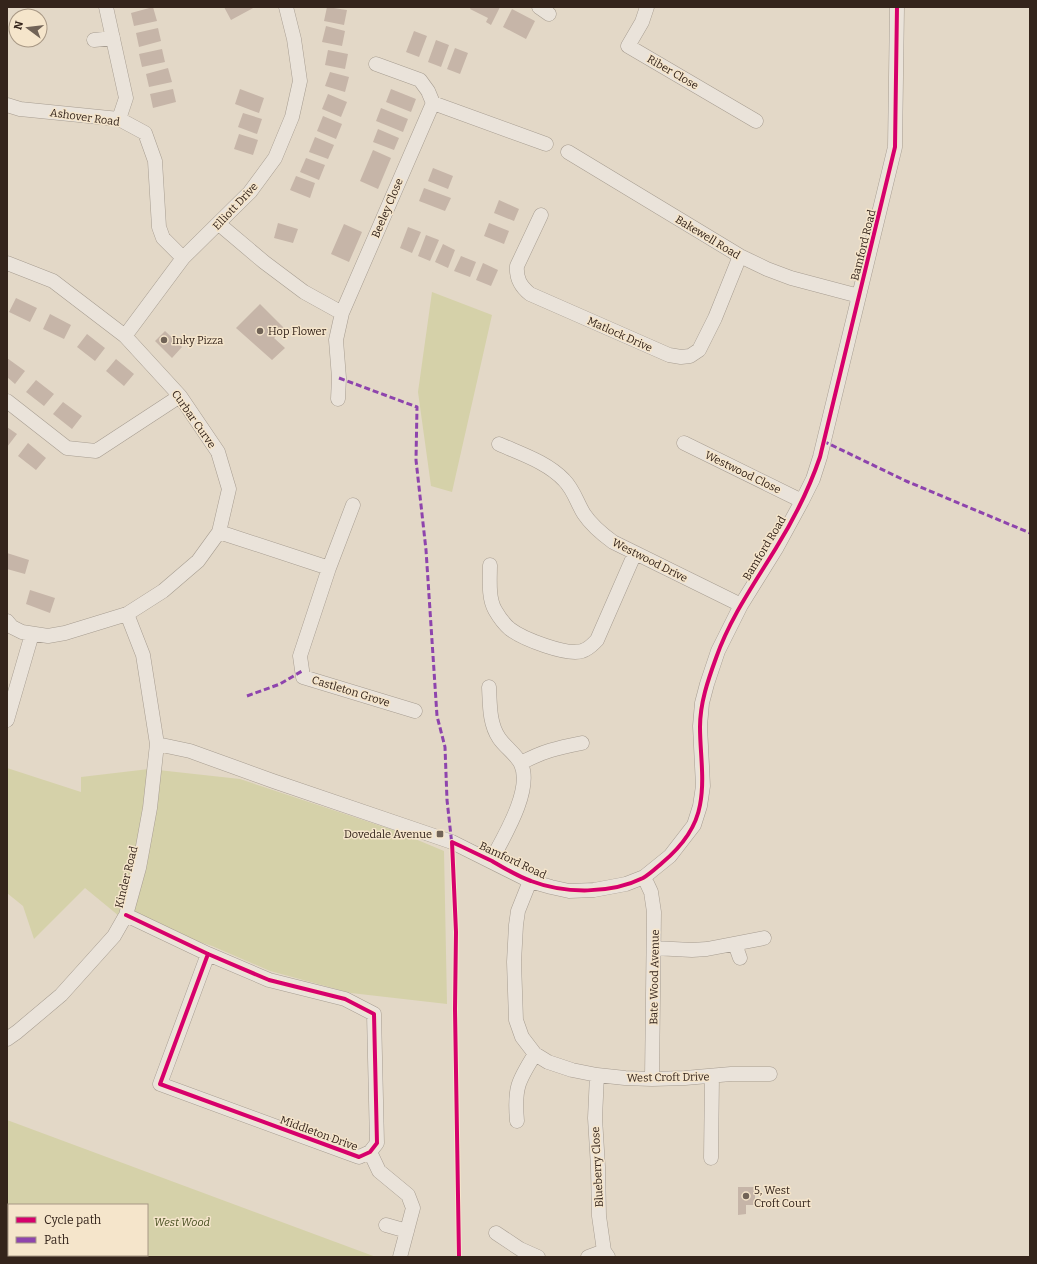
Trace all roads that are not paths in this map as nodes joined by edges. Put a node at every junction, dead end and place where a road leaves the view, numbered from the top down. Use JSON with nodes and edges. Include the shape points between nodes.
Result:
{"nodes":[{"id":1,"x":106,"y":7,"type":"edge"},
{"id":2,"x":286,"y":7,"type":"edge"},
{"id":3,"x":647,"y":7,"type":"edge"},
{"id":4,"x":897,"y":7,"type":"edge"},
{"id":5,"x":113,"y":38,"type":"junction"},
{"id":6,"x":94,"y":40,"type":"dead end"},
{"id":7,"x":376,"y":64,"type":"dead end"},
{"id":8,"x":433,"y":103,"type":"junction"},
{"id":9,"x":7,"y":105,"type":"edge"},
{"id":10,"x":120,"y":119,"type":"junction"},
{"id":11,"x":756,"y":121,"type":"dead end"},
{"id":12,"x":546,"y":144,"type":"dead end"},
{"id":13,"x":568,"y":152,"type":"dead end"},
{"id":14,"x":541,"y":215,"type":"dead end"},
{"id":15,"x":219,"y":224,"type":"junction"},
{"id":16,"x":740,"y":256,"type":"junction"},
{"id":17,"x":183,"y":258,"type":"junction"},
{"id":18,"x":7,"y":263,"type":"edge"},
{"id":19,"x":860,"y":296,"type":"junction"},
{"id":20,"x":342,"y":313,"type":"junction"},
{"id":21,"x":125,"y":336,"type":"junction"},
{"id":22,"x":180,"y":396,"type":"junction"},
{"id":23,"x":338,"y":399,"type":"dead end"},
{"id":24,"x":7,"y":401,"type":"edge"},
{"id":25,"x":684,"y":443,"type":"dead end"},
{"id":26,"x":499,"y":444,"type":"dead end"},
{"id":27,"x":802,"y":501,"type":"junction"},
{"id":28,"x":353,"y":505,"type":"dead end"},
{"id":29,"x":219,"y":532,"type":"junction"},
{"id":30,"x":635,"y":553,"type":"junction"},
{"id":31,"x":490,"y":565,"type":"dead end"},
{"id":32,"x":329,"y":568,"type":"junction"},
{"id":33,"x":740,"y":605,"type":"junction"},
{"id":34,"x":127,"y":614,"type":"junction"},
{"id":35,"x":7,"y":621,"type":"edge"},
{"id":36,"x":32,"y":634,"type":"junction"},
{"id":37,"x":489,"y":687,"type":"dead end"},
{"id":38,"x":415,"y":711,"type":"dead end"},
{"id":39,"x":7,"y":720,"type":"edge"},
{"id":40,"x":582,"y":743,"type":"dead end"},
{"id":41,"x":156,"y":744,"type":"junction"},
{"id":42,"x":521,"y":763,"type":"junction"},
{"id":43,"x":491,"y":861,"type":"junction"},
{"id":44,"x":644,"y":877,"type":"junction"},
{"id":45,"x":530,"y":881,"type":"junction"},
{"id":46,"x":126,"y":915,"type":"junction"},
{"id":47,"x":764,"y":938,"type":"dead end"},
{"id":48,"x":735,"y":944,"type":"junction"},
{"id":49,"x":654,"y":948,"type":"junction"},
{"id":50,"x":208,"y":954,"type":"junction"},
{"id":51,"x":740,"y":958,"type":"dead end"},
{"id":52,"x":7,"y":1039,"type":"edge"},
{"id":53,"x":536,"y":1054,"type":"junction"},
{"id":54,"x":770,"y":1074,"type":"dead end"},
{"id":55,"x":597,"y":1075,"type":"junction"},
{"id":56,"x":712,"y":1076,"type":"junction"},
{"id":57,"x":652,"y":1079,"type":"junction"},
{"id":58,"x":517,"y":1121,"type":"dead end"},
{"id":59,"x":370,"y":1152,"type":"junction"},
{"id":60,"x":711,"y":1158,"type":"dead end"},
{"id":61,"x":386,"y":1225,"type":"dead end"},
{"id":62,"x":407,"y":1232,"type":"junction"},
{"id":63,"x":496,"y":1233,"type":"dead end"},
{"id":64,"x":606,"y":1254,"type":"edge"},
{"id":65,"x":400,"y":1257,"type":"edge"},
{"id":66,"x":538,"y":1257,"type":"edge"},
{"id":67,"x":588,"y":1257,"type":"edge"}],
"edges":[{"from":1,"to":5,"type":"street"},
{"from":2,"to":15,"type":"street","name":"Elliott Drive","via":[[300,81],[292,117],[275,158],[250,192]]},
{"from":3,"to":11,"type":"street","name":"Riber Close","via":[[642,22],[628,46]]},
{"from":4,"to":19,"type":"street","name":"Bamford Road","via":[[895,147]]},
{"from":5,"to":6,"type":"street"},
{"from":5,"to":10,"type":"street","via":[[126,98]]},
{"from":7,"to":8,"type":"street","via":[[420,80]]},
{"from":8,"to":12,"type":"street"},
{"from":8,"to":20,"type":"street","name":"Beeley Close"},
{"from":9,"to":10,"type":"street","name":"Ashover Road","via":[[20,109]]},
{"from":10,"to":17,"type":"street","name":"Ashover Road","via":[[145,133],[155,161],[159,227],[163,238]]},
{"from":13,"to":16,"type":"street","name":"Bakewell Road"},
{"from":14,"to":16,"type":"street","name":"Matlock Drive","via":[[517,266],[516,273],[523,288],[530,294],[669,355],[690,356],[699,350]]},
{"from":15,"to":17,"type":"street","name":"Elliott Drive"},
{"from":15,"to":20,"type":"street","via":[[304,292]]},
{"from":16,"to":19,"type":"street","name":"Bakewell Road","via":[[791,278]]},
{"from":17,"to":21,"type":"street","name":"Elliott Drive"},
{"from":18,"to":21,"type":"street","name":"Curbar Curve","via":[[53,281]]},
{"from":19,"to":27,"type":"street","name":"Bamford Road","via":[[820,457]]},
{"from":20,"to":23,"type":"street","name":"Beeley Close","via":[[336,340]]},
{"from":21,"to":22,"type":"street","name":"Curbar Curve"},
{"from":22,"to":24,"type":"street","via":[[96,451],[67,448]]},
{"from":22,"to":29,"type":"street","name":"Curbar Curve","via":[[218,452],[229,489]]},
{"from":25,"to":27,"type":"street","name":"Westwood Close"},
{"from":26,"to":30,"type":"street","name":"Westwood Drive","via":[[543,464],[556,473],[564,480],[584,514],[601,534]]},
{"from":27,"to":33,"type":"street","name":"Bamford Road","via":[[777,547]]},
{"from":28,"to":32,"type":"street","name":"Castleton Grove"},
{"from":29,"to":32,"type":"street"},
{"from":29,"to":34,"type":"street","name":"Curbar Curve","via":[[198,561],[163,591]]},
{"from":30,"to":31,"type":"street","via":[[597,640],[590,648],[569,652],[524,636],[502,621],[494,609],[491,597]]},
{"from":30,"to":33,"type":"street","name":"Westwood Drive"},
{"from":32,"to":38,"type":"street","name":"Castleton Grove","via":[[300,656],[303,677]]},
{"from":33,"to":44,"type":"street","name":"Bamford Road","via":[[718,651],[702,703],[700,726],[703,786],[694,825],[670,856]]},
{"from":34,"to":36,"type":"street","name":"Curbar Curve","via":[[65,633],[48,636]]},
{"from":34,"to":41,"type":"street","name":"Kinder Road","via":[[143,655]]},
{"from":35,"to":36,"type":"street","name":"Curbar Curve","via":[[12,627]]},
{"from":36,"to":39,"type":"street"},
{"from":37,"to":42,"type":"street","via":[[493,726],[499,738]]},
{"from":40,"to":42,"type":"street","via":[[537,754]]},
{"from":41,"to":43,"type":"street","name":"Bamford Road","via":[[190,751],[452,842]]},
{"from":41,"to":46,"type":"street","name":"Kinder Road","via":[[150,808],[139,868]]},
{"from":42,"to":43,"type":"street","via":[[523,782],[519,803]]},
{"from":43,"to":45,"type":"street","name":"Bamford Road"},
{"from":44,"to":45,"type":"street","name":"Bamford Road","via":[[626,884],[594,890],[569,891]]},
{"from":44,"to":49,"type":"street","name":"Bate Wood Avenue","via":[[653,899]]},
{"from":45,"to":53,"type":"street","name":"West Croft Drive","via":[[518,911],[516,925],[516,1020],[522,1037]]},
{"from":46,"to":50,"type":"street","name":"Middleton Drive"},
{"from":46,"to":52,"type":"street","name":"Kinder Road","via":[[114,936],[61,995]]},
{"from":47,"to":48,"type":"street"},
{"from":48,"to":49,"type":"street","via":[[692,950]]},
{"from":48,"to":51,"type":"street"},
{"from":49,"to":57,"type":"street","name":"Bate Wood Avenue"},
{"from":50,"to":59,"type":"street","name":"Middleton Drive","via":[[269,980],[345,998],[374,1014],[377,1143]]},
{"from":50,"to":59,"type":"street","name":"Middleton Drive","via":[[160,1084],[358,1158]]},
{"from":53,"to":55,"type":"street","name":"West Croft Drive","via":[[561,1067]]},
{"from":53,"to":58,"type":"street","via":[[517,1088]]},
{"from":54,"to":56,"type":"street","name":"West Croft Drive"},
{"from":55,"to":57,"type":"street","name":"West Croft Drive"},
{"from":55,"to":64,"type":"street","name":"Blueberry Close","via":[[595,1118],[599,1216]]},
{"from":56,"to":57,"type":"street","name":"West Croft Drive"},
{"from":56,"to":60,"type":"street"},
{"from":59,"to":62,"type":"street","via":[[379,1171],[408,1195],[413,1208]]},
{"from":61,"to":62,"type":"street"},
{"from":62,"to":65,"type":"street"},
{"from":63,"to":66,"type":"street"},
{"from":64,"to":67,"type":"street"}]}
